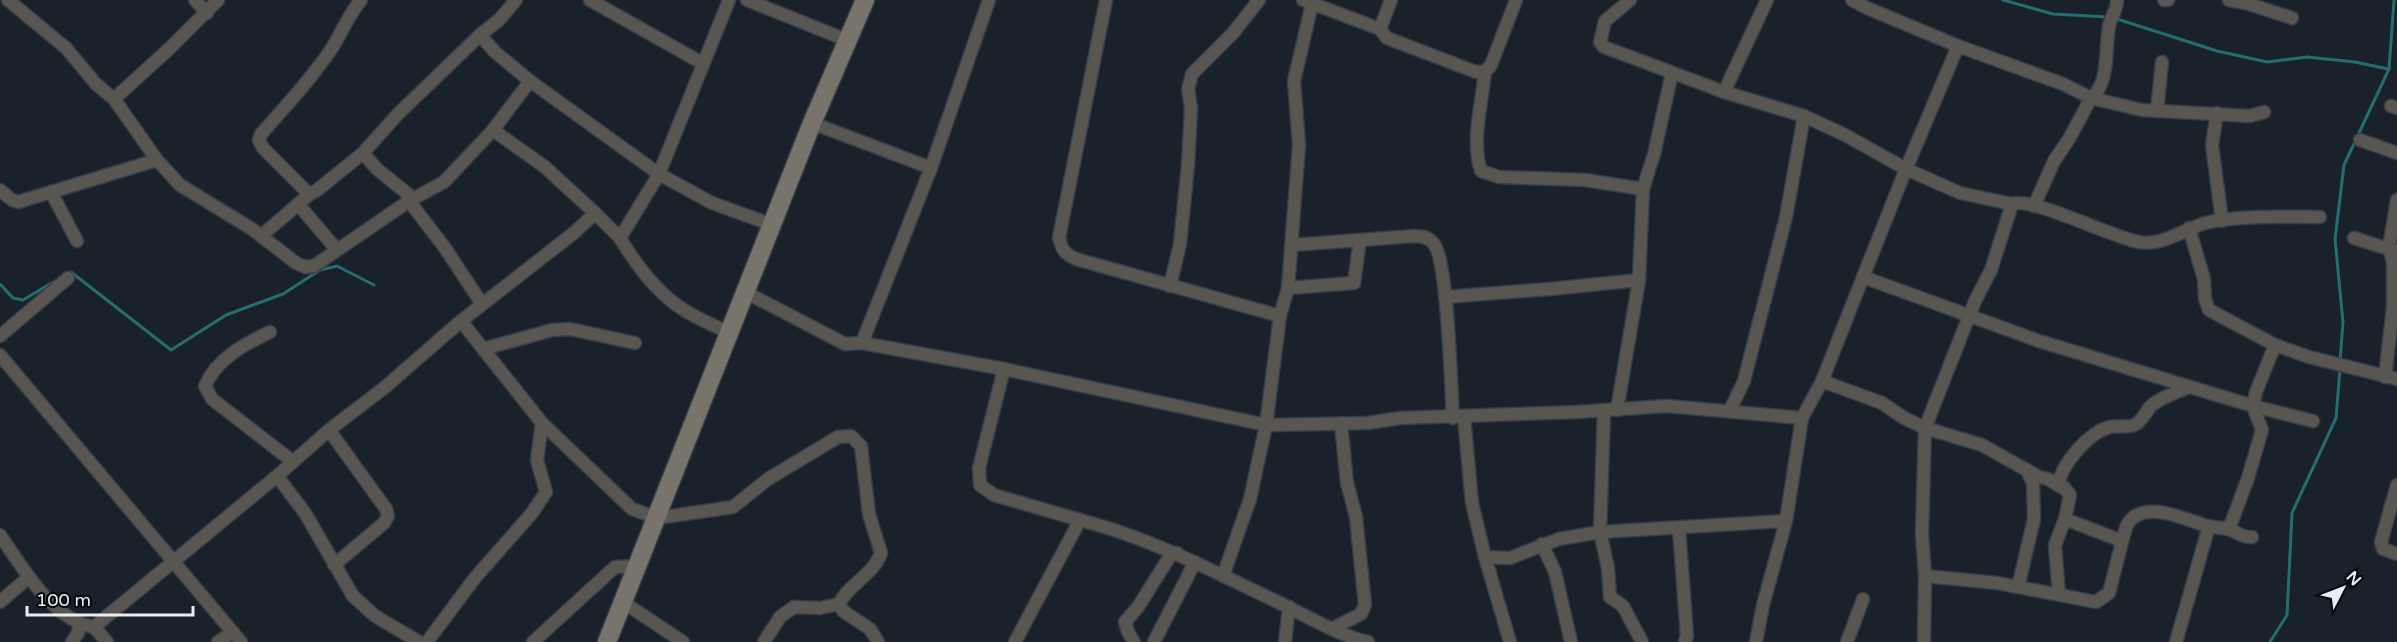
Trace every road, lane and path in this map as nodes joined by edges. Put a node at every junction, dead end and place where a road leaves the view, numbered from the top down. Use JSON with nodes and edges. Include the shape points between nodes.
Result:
{"nodes":[{"id":1,"x":9,"y":0,"type":"edge"},
{"id":2,"x":195,"y":0,"type":"edge"},
{"id":3,"x":218,"y":0,"type":"edge"},
{"id":4,"x":362,"y":0,"type":"edge"},
{"id":5,"x":516,"y":0,"type":"edge"},
{"id":6,"x":729,"y":0,"type":"edge"},
{"id":7,"x":747,"y":0,"type":"edge"},
{"id":8,"x":866,"y":0,"type":"edge"},
{"id":9,"x":989,"y":0,"type":"edge"},
{"id":10,"x":1106,"y":0,"type":"edge"},
{"id":11,"x":1259,"y":0,"type":"edge"},
{"id":12,"x":1391,"y":0,"type":"edge"},
{"id":13,"x":1516,"y":0,"type":"edge"},
{"id":14,"x":1630,"y":0,"type":"edge"},
{"id":15,"x":1767,"y":0,"type":"edge"},
{"id":16,"x":1852,"y":0,"type":"edge"},
{"id":17,"x":2229,"y":0,"type":"edge"},
{"id":18,"x":593,"y":1,"type":"edge"},
{"id":19,"x":2246,"y":1,"type":"edge"},
{"id":20,"x":1307,"y":2,"type":"edge"},
{"id":21,"x":2117,"y":4,"type":"edge"},
{"id":22,"x":0,"y":9,"type":"edge"},
{"id":23,"x":207,"y":12,"type":"junction"},
{"id":24,"x":2292,"y":18,"type":"dead end"},
{"id":25,"x":1380,"y":29,"type":"junction"},
{"id":26,"x":480,"y":35,"type":"junction"},
{"id":27,"x":849,"y":41,"type":"junction"},
{"id":28,"x":1958,"y":46,"type":"junction"},
{"id":29,"x":2162,"y":62,"type":"dead end"},
{"id":30,"x":702,"y":63,"type":"junction"},
{"id":31,"x":1485,"y":72,"type":"junction"},
{"id":32,"x":1672,"y":73,"type":"junction"},
{"id":33,"x":530,"y":81,"type":"junction"},
{"id":34,"x":1724,"y":93,"type":"junction"},
{"id":35,"x":2091,"y":98,"type":"junction"},
{"id":36,"x":114,"y":99,"type":"junction"},
{"id":37,"x":2157,"y":111,"type":"junction"},
{"id":38,"x":2264,"y":112,"type":"dead end"},
{"id":39,"x":2217,"y":113,"type":"junction"},
{"id":40,"x":1804,"y":116,"type":"junction"},
{"id":41,"x":812,"y":123,"type":"junction"},
{"id":42,"x":493,"y":130,"type":"junction"},
{"id":43,"x":2360,"y":140,"type":"dead end"},
{"id":44,"x":363,"y":153,"type":"junction"},
{"id":45,"x":2397,"y":153,"type":"edge"},
{"id":46,"x":157,"y":160,"type":"junction"},
{"id":47,"x":931,"y":168,"type":"junction"},
{"id":48,"x":1906,"y":169,"type":"junction"},
{"id":49,"x":659,"y":174,"type":"junction"},
{"id":50,"x":1643,"y":189,"type":"junction"},
{"id":51,"x":0,"y":190,"type":"edge"},
{"id":52,"x":51,"y":192,"type":"junction"},
{"id":53,"x":311,"y":193,"type":"junction"},
{"id":54,"x":412,"y":200,"type":"junction"},
{"id":55,"x":2397,"y":200,"type":"edge"},
{"id":56,"x":298,"y":204,"type":"junction"},
{"id":57,"x":2012,"y":204,"type":"junction"},
{"id":58,"x":2034,"y":206,"type":"junction"},
{"id":59,"x":595,"y":213,"type":"junction"},
{"id":60,"x":2320,"y":217,"type":"dead end"},
{"id":61,"x":2222,"y":221,"type":"junction"},
{"id":62,"x":773,"y":225,"type":"junction"},
{"id":63,"x":2189,"y":228,"type":"junction"},
{"id":64,"x":261,"y":236,"type":"junction"},
{"id":65,"x":620,"y":237,"type":"junction"},
{"id":66,"x":2354,"y":238,"type":"dead end"},
{"id":67,"x":1360,"y":240,"type":"junction"},
{"id":68,"x":77,"y":241,"type":"dead end"},
{"id":69,"x":1292,"y":245,"type":"junction"},
{"id":70,"x":337,"y":250,"type":"junction"},
{"id":71,"x":2393,"y":250,"type":"edge"},
{"id":72,"x":1863,"y":277,"type":"junction"},
{"id":73,"x":68,"y":278,"type":"dead end"},
{"id":74,"x":1639,"y":280,"type":"junction"},
{"id":75,"x":1170,"y":286,"type":"junction"},
{"id":76,"x":1288,"y":288,"type":"junction"},
{"id":77,"x":746,"y":292,"type":"junction"},
{"id":78,"x":2394,"y":292,"type":"edge"},
{"id":79,"x":1445,"y":297,"type":"junction"},
{"id":80,"x":483,"y":304,"type":"junction"},
{"id":81,"x":1280,"y":316,"type":"junction"},
{"id":82,"x":1970,"y":316,"type":"junction"},
{"id":83,"x":461,"y":321,"type":"junction"},
{"id":84,"x":270,"y":332,"type":"dead end"},
{"id":85,"x":730,"y":333,"type":"junction"},
{"id":86,"x":0,"y":336,"type":"edge"},
{"id":87,"x":634,"y":343,"type":"dead end"},
{"id":88,"x":862,"y":343,"type":"junction"},
{"id":89,"x":2275,"y":345,"type":"junction"},
{"id":90,"x":483,"y":349,"type":"junction"},
{"id":91,"x":0,"y":355,"type":"edge"},
{"id":92,"x":1004,"y":369,"type":"junction"},
{"id":93,"x":2391,"y":378,"type":"edge"},
{"id":94,"x":1822,"y":381,"type":"junction"},
{"id":95,"x":2188,"y":387,"type":"junction"},
{"id":96,"x":2253,"y":406,"type":"junction"},
{"id":97,"x":1604,"y":410,"type":"junction"},
{"id":98,"x":1617,"y":410,"type":"junction"},
{"id":99,"x":1730,"y":410,"type":"junction"},
{"id":100,"x":1458,"y":417,"type":"junction"},
{"id":101,"x":1802,"y":418,"type":"junction"},
{"id":102,"x":2313,"y":421,"type":"dead end"},
{"id":103,"x":542,"y":423,"type":"junction"},
{"id":104,"x":1341,"y":423,"type":"junction"},
{"id":105,"x":1266,"y":425,"type":"junction"},
{"id":106,"x":1925,"y":428,"type":"junction"},
{"id":107,"x":328,"y":430,"type":"junction"},
{"id":108,"x":292,"y":462,"type":"junction"},
{"id":109,"x":2026,"y":469,"type":"junction"},
{"id":110,"x":277,"y":476,"type":"junction"},
{"id":111,"x":2058,"y":485,"type":"junction"},
{"id":112,"x":2397,"y":485,"type":"edge"},
{"id":113,"x":657,"y":518,"type":"junction"},
{"id":114,"x":2065,"y":519,"type":"junction"},
{"id":115,"x":1080,"y":520,"type":"junction"},
{"id":116,"x":1786,"y":521,"type":"junction"},
{"id":117,"x":2209,"y":526,"type":"junction"},
{"id":118,"x":1679,"y":528,"type":"junction"},
{"id":119,"x":2229,"y":529,"type":"junction"},
{"id":120,"x":1600,"y":532,"type":"junction"},
{"id":121,"x":0,"y":535,"type":"edge"},
{"id":122,"x":2253,"y":537,"type":"dead end"},
{"id":123,"x":2122,"y":541,"type":"junction"},
{"id":124,"x":1542,"y":544,"type":"junction"},
{"id":125,"x":1177,"y":553,"type":"junction"},
{"id":126,"x":2397,"y":554,"type":"edge"},
{"id":127,"x":1485,"y":557,"type":"junction"},
{"id":128,"x":173,"y":560,"type":"junction"},
{"id":129,"x":1195,"y":562,"type":"junction"},
{"id":130,"x":334,"y":566,"type":"junction"},
{"id":131,"x":637,"y":566,"type":"junction"},
{"id":132,"x":1223,"y":576,"type":"junction"},
{"id":133,"x":1925,"y":576,"type":"junction"},
{"id":134,"x":29,"y":577,"type":"junction"},
{"id":135,"x":2018,"y":587,"type":"junction"},
{"id":136,"x":2059,"y":595,"type":"junction"},
{"id":137,"x":1863,"y":599,"type":"dead end"},
{"id":138,"x":0,"y":602,"type":"edge"},
{"id":139,"x":623,"y":602,"type":"junction"},
{"id":140,"x":839,"y":604,"type":"junction"},
{"id":141,"x":1289,"y":608,"type":"junction"},
{"id":142,"x":79,"y":624,"type":"junction"},
{"id":143,"x":94,"y":627,"type":"junction"},
{"id":144,"x":1333,"y":628,"type":"junction"},
{"id":145,"x":232,"y":632,"type":"junction"},
{"id":146,"x":72,"y":642,"type":"edge"},
{"id":147,"x":107,"y":642,"type":"edge"},
{"id":148,"x":218,"y":642,"type":"edge"},
{"id":149,"x":241,"y":642,"type":"edge"},
{"id":150,"x":419,"y":642,"type":"edge"},
{"id":151,"x":427,"y":642,"type":"edge"},
{"id":152,"x":533,"y":642,"type":"edge"},
{"id":153,"x":607,"y":642,"type":"edge"},
{"id":154,"x":683,"y":642,"type":"edge"},
{"id":155,"x":764,"y":642,"type":"edge"},
{"id":156,"x":878,"y":642,"type":"edge"},
{"id":157,"x":1015,"y":642,"type":"edge"},
{"id":158,"x":1134,"y":642,"type":"edge"},
{"id":159,"x":1154,"y":642,"type":"edge"},
{"id":160,"x":1286,"y":642,"type":"edge"},
{"id":161,"x":1368,"y":642,"type":"edge"},
{"id":162,"x":1510,"y":642,"type":"edge"},
{"id":163,"x":1571,"y":642,"type":"edge"},
{"id":164,"x":1642,"y":642,"type":"edge"},
{"id":165,"x":1685,"y":642,"type":"edge"},
{"id":166,"x":1756,"y":642,"type":"edge"},
{"id":167,"x":1848,"y":642,"type":"edge"},
{"id":168,"x":1924,"y":642,"type":"edge"},
{"id":169,"x":2176,"y":642,"type":"edge"}],
"edges":[{"from":1,"to":22,"type":"street"},
{"from":1,"to":36,"type":"street","via":[[66,48]]},
{"from":2,"to":23,"type":"street"},
{"from":3,"to":23,"type":"street"},
{"from":4,"to":53,"type":"street","via":[[303,88],[259,140]]},
{"from":5,"to":26,"type":"street"},
{"from":6,"to":30,"type":"street"},
{"from":7,"to":27,"type":"street"},
{"from":8,"to":27,"type":"main road"},
{"from":9,"to":47,"type":"street"},
{"from":10,"to":75,"type":"street","via":[[1059,238],[1061,248],[1076,259]]},
{"from":11,"to":75,"type":"street","via":[[1192,74],[1180,244]]},
{"from":12,"to":25,"type":"street"},
{"from":13,"to":31,"type":"street"},
{"from":14,"to":32,"type":"street","via":[[1605,21],[1600,42],[1604,47]]},
{"from":15,"to":34,"type":"street"},
{"from":16,"to":28,"type":"street"},
{"from":17,"to":19,"type":"street"},
{"from":18,"to":30,"type":"street"},
{"from":19,"to":24,"type":"street"},
{"from":20,"to":25,"type":"street"},
{"from":20,"to":69,"type":"street","via":[[1294,81],[1299,145]]},
{"from":21,"to":35,"type":"street","via":[[2110,23],[2106,65],[2097,94]]},
{"from":23,"to":36,"type":"street"},
{"from":25,"to":31,"type":"street","via":[[1387,38]]},
{"from":26,"to":33,"type":"street"},
{"from":26,"to":44,"type":"street"},
{"from":27,"to":41,"type":"main road"},
{"from":28,"to":35,"type":"street"},
{"from":28,"to":48,"type":"street"},
{"from":29,"to":37,"type":"street"},
{"from":30,"to":49,"type":"street"},
{"from":31,"to":50,"type":"street","via":[[1478,141],[1481,171],[1499,177],[1585,180]]},
{"from":32,"to":34,"type":"street"},
{"from":32,"to":50,"type":"street"},
{"from":33,"to":42,"type":"street"},
{"from":33,"to":49,"type":"street"},
{"from":34,"to":40,"type":"street"},
{"from":35,"to":37,"type":"street"},
{"from":35,"to":58,"type":"street","via":[[2054,161]]},
{"from":36,"to":46,"type":"street"},
{"from":37,"to":39,"type":"street"},
{"from":38,"to":39,"type":"street","via":[[2250,116]]},
{"from":39,"to":61,"type":"street","via":[[2212,145]]},
{"from":40,"to":48,"type":"street"},
{"from":40,"to":99,"type":"street","via":[[1786,217],[1744,381]]},
{"from":41,"to":47,"type":"street"},
{"from":41,"to":62,"type":"main road"},
{"from":42,"to":54,"type":"street","via":[[444,182]]},
{"from":42,"to":59,"type":"street","via":[[545,167]]},
{"from":43,"to":45,"type":"street"},
{"from":44,"to":53,"type":"street"},
{"from":44,"to":54,"type":"street"},
{"from":46,"to":52,"type":"street"},
{"from":46,"to":64,"type":"street","via":[[180,185]]},
{"from":47,"to":88,"type":"street"},
{"from":48,"to":57,"type":"street","via":[[1960,193]]},
{"from":48,"to":72,"type":"street"},
{"from":49,"to":62,"type":"street","via":[[712,203]]},
{"from":49,"to":65,"type":"street"},
{"from":50,"to":74,"type":"street"},
{"from":51,"to":52,"type":"street","via":[[18,202]]},
{"from":52,"to":68,"type":"street"},
{"from":53,"to":56,"type":"street"},
{"from":54,"to":70,"type":"street"},
{"from":54,"to":80,"type":"street"},
{"from":55,"to":71,"type":"street"},
{"from":56,"to":64,"type":"street"},
{"from":56,"to":70,"type":"street"},
{"from":57,"to":58,"type":"street"},
{"from":57,"to":82,"type":"street","via":[[1991,270]]},
{"from":58,"to":63,"type":"street","via":[[2139,242],[2150,243]]},
{"from":59,"to":65,"type":"street"},
{"from":59,"to":80,"type":"street"},
{"from":60,"to":61,"type":"street"},
{"from":61,"to":63,"type":"street"},
{"from":62,"to":77,"type":"main road"},
{"from":63,"to":89,"type":"street","via":[[2209,310]]},
{"from":64,"to":70,"type":"street","via":[[305,267],[314,266]]},
{"from":65,"to":85,"type":"street","via":[[637,266],[666,295],[684,310]]},
{"from":66,"to":71,"type":"street"},
{"from":67,"to":69,"type":"street"},
{"from":67,"to":76,"type":"street","via":[[1354,283]]},
{"from":67,"to":79,"type":"street","via":[[1425,236],[1438,251]]},
{"from":69,"to":76,"type":"street"},
{"from":71,"to":78,"type":"street"},
{"from":72,"to":82,"type":"street"},
{"from":72,"to":94,"type":"street"},
{"from":73,"to":86,"type":"street"},
{"from":74,"to":79,"type":"street"},
{"from":74,"to":98,"type":"street"},
{"from":75,"to":81,"type":"street"},
{"from":76,"to":81,"type":"street"},
{"from":77,"to":85,"type":"main road"},
{"from":77,"to":88,"type":"street","via":[[845,344]]},
{"from":78,"to":93,"type":"street"},
{"from":79,"to":100,"type":"street"},
{"from":80,"to":83,"type":"street"},
{"from":81,"to":105,"type":"street"},
{"from":82,"to":95,"type":"street"},
{"from":82,"to":106,"type":"street"},
{"from":83,"to":90,"type":"street"},
{"from":83,"to":107,"type":"street","via":[[384,388]]},
{"from":84,"to":108,"type":"street","via":[[238,348],[208,377],[204,386],[212,399]]},
{"from":85,"to":113,"type":"main road"},
{"from":87,"to":90,"type":"street","via":[[570,329],[552,330]]},
{"from":88,"to":92,"type":"street"},
{"from":89,"to":93,"type":"street"},
{"from":89,"to":96,"type":"street"},
{"from":90,"to":103,"type":"street"},
{"from":91,"to":128,"type":"street"},
{"from":92,"to":105,"type":"street"},
{"from":92,"to":115,"type":"street","via":[[979,468],[980,485],[994,495]]},
{"from":94,"to":101,"type":"street"},
{"from":94,"to":106,"type":"street","via":[[1882,403]]},
{"from":95,"to":96,"type":"street"},
{"from":95,"to":111,"type":"street","via":[[2153,404],[2137,424],[2110,427],[2080,447],[2066,465]]},
{"from":96,"to":102,"type":"street"},
{"from":96,"to":119,"type":"street","via":[[2262,430]]},
{"from":97,"to":98,"type":"street"},
{"from":97,"to":100,"type":"street"},
{"from":97,"to":120,"type":"street"},
{"from":98,"to":99,"type":"street","via":[[1667,406]]},
{"from":99,"to":101,"type":"street"},
{"from":100,"to":104,"type":"street"},
{"from":100,"to":127,"type":"street"},
{"from":101,"to":116,"type":"street"},
{"from":103,"to":113,"type":"street","via":[[632,509]]},
{"from":103,"to":151,"type":"street","via":[[537,460],[546,492]]},
{"from":104,"to":105,"type":"street"},
{"from":104,"to":144,"type":"street","via":[[1365,605],[1361,614]]},
{"from":105,"to":132,"type":"street","via":[[1250,499]]},
{"from":106,"to":109,"type":"street","via":[[1982,445]]},
{"from":106,"to":133,"type":"street"},
{"from":107,"to":108,"type":"street"},
{"from":107,"to":130,"type":"street","via":[[388,516]]},
{"from":108,"to":110,"type":"street"},
{"from":109,"to":111,"type":"street"},
{"from":109,"to":135,"type":"street","via":[[2033,483],[2034,519]]},
{"from":110,"to":128,"type":"street"},
{"from":110,"to":130,"type":"street","via":[[305,513]]},
{"from":111,"to":114,"type":"street","via":[[2070,495]]},
{"from":112,"to":126,"type":"street","via":[[2381,542],[2383,549]]},
{"from":113,"to":131,"type":"main road"},
{"from":113,"to":140,"type":"street","via":[[733,507],[768,479],[838,437],[851,436],[861,446],[869,514],[881,553],[872,570]]},
{"from":114,"to":123,"type":"street"},
{"from":114,"to":136,"type":"street","via":[[2055,545]]},
{"from":115,"to":125,"type":"street","via":[[1121,530]]},
{"from":115,"to":157,"type":"street"},
{"from":116,"to":118,"type":"street"},
{"from":116,"to":166,"type":"street"},
{"from":117,"to":119,"type":"street"},
{"from":117,"to":123,"type":"street","via":[[2186,517],[2156,512],[2138,514],[2130,518]]},
{"from":117,"to":169,"type":"street"},
{"from":118,"to":120,"type":"street"},
{"from":118,"to":165,"type":"street"},
{"from":119,"to":122,"type":"street","via":[[2246,538]]},
{"from":120,"to":124,"type":"street"},
{"from":120,"to":164,"type":"street","via":[[1610,597],[1623,606]]},
{"from":121,"to":134,"type":"street"},
{"from":123,"to":136,"type":"street","via":[[2109,593],[2102,599],[2096,602]]},
{"from":124,"to":127,"type":"street","via":[[1510,558]]},
{"from":124,"to":163,"type":"street","via":[[1555,572]]},
{"from":125,"to":129,"type":"street"},
{"from":125,"to":158,"type":"street","via":[[1170,556],[1125,622]]},
{"from":127,"to":162,"type":"street"},
{"from":128,"to":143,"type":"street"},
{"from":128,"to":145,"type":"street"},
{"from":129,"to":132,"type":"street"},
{"from":129,"to":159,"type":"street"},
{"from":130,"to":150,"type":"street","via":[[353,596],[375,616]]},
{"from":131,"to":139,"type":"main road"},
{"from":131,"to":152,"type":"street","via":[[615,567]]},
{"from":132,"to":141,"type":"street"},
{"from":133,"to":135,"type":"street"},
{"from":133,"to":168,"type":"street"},
{"from":134,"to":138,"type":"street"},
{"from":134,"to":142,"type":"street","via":[[65,616]]},
{"from":135,"to":136,"type":"street"},
{"from":137,"to":167,"type":"street"},
{"from":139,"to":153,"type":"main road"},
{"from":139,"to":154,"type":"street"},
{"from":140,"to":155,"type":"street","via":[[794,607],[780,617]]},
{"from":140,"to":156,"type":"street","via":[[870,629]]},
{"from":141,"to":144,"type":"street"},
{"from":141,"to":160,"type":"street"},
{"from":142,"to":143,"type":"street"},
{"from":142,"to":146,"type":"street"},
{"from":143,"to":147,"type":"street"},
{"from":144,"to":161,"type":"street"},
{"from":145,"to":148,"type":"street"},
{"from":145,"to":149,"type":"street"}]}
